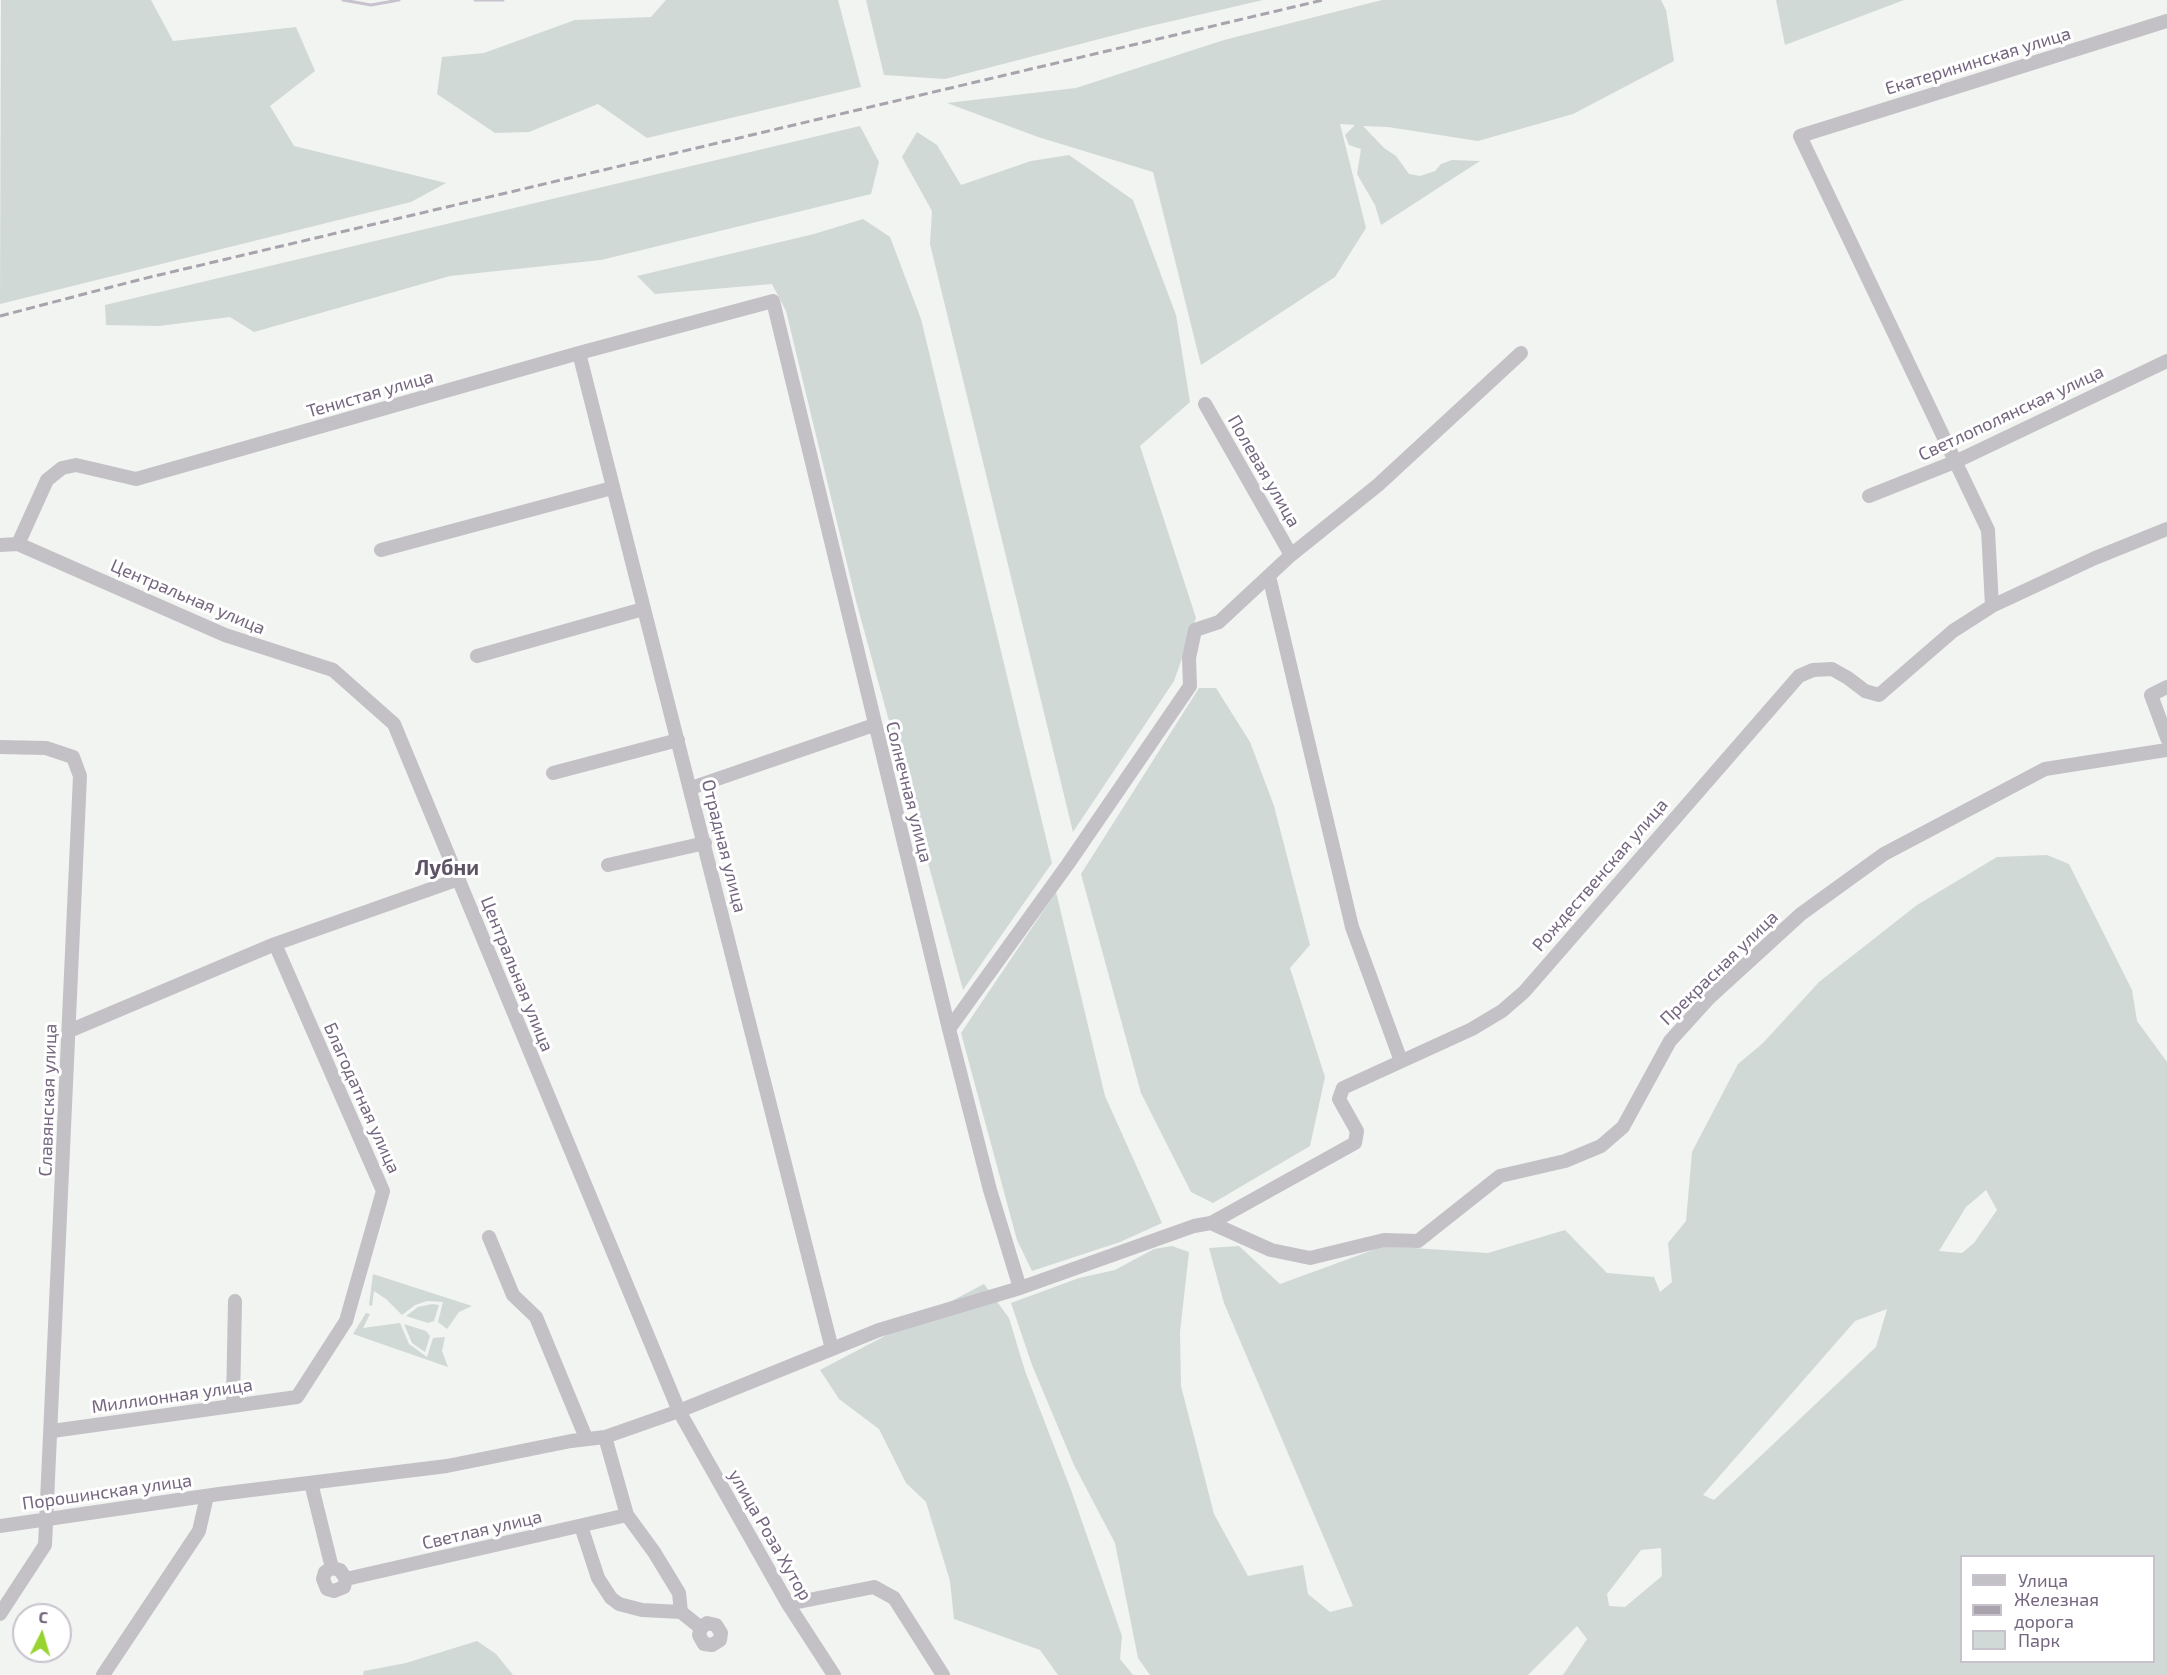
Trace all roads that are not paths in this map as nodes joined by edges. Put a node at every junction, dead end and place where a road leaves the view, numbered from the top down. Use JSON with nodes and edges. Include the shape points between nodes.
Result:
{"nodes":[{"id":1,"x":2167,"y":21,"type":"edge"},
{"id":2,"x":773,"y":301,"type":"joint"},
{"id":3,"x":579,"y":352,"type":"junction"},
{"id":4,"x":1521,"y":353,"type":"dead end"},
{"id":5,"x":2167,"y":361,"type":"edge"},
{"id":6,"x":1205,"y":404,"type":"dead end"},
{"id":7,"x":1957,"y":461,"type":"junction"},
{"id":8,"x":612,"y":488,"type":"junction"},
{"id":9,"x":1869,"y":496,"type":"dead end"},
{"id":10,"x":2167,"y":529,"type":"edge"},
{"id":11,"x":18,"y":544,"type":"junction"},
{"id":12,"x":0,"y":545,"type":"edge"},
{"id":13,"x":381,"y":550,"type":"dead end"},
{"id":14,"x":1291,"y":555,"type":"junction"},
{"id":15,"x":1269,"y":576,"type":"junction"},
{"id":16,"x":1992,"y":606,"type":"junction"},
{"id":17,"x":643,"y":609,"type":"junction"},
{"id":18,"x":477,"y":656,"type":"dead end"},
{"id":19,"x":2167,"y":687,"type":"edge"},
{"id":20,"x":874,"y":725,"type":"junction"},
{"id":21,"x":2167,"y":738,"type":"edge"},
{"id":22,"x":678,"y":740,"type":"junction"},
{"id":23,"x":0,"y":747,"type":"edge"},
{"id":24,"x":2167,"y":750,"type":"edge"},
{"id":25,"x":553,"y":773,"type":"dead end"},
{"id":26,"x":691,"y":788,"type":"junction"},
{"id":27,"x":705,"y":843,"type":"junction"},
{"id":28,"x":608,"y":865,"type":"dead end"},
{"id":29,"x":459,"y":879,"type":"junction"},
{"id":30,"x":275,"y":944,"type":"junction"},
{"id":31,"x":949,"y":1029,"type":"junction"},
{"id":32,"x":69,"y":1031,"type":"junction"},
{"id":33,"x":1401,"y":1061,"type":"junction"},
{"id":34,"x":1343,"y":1088,"type":"joint"},
{"id":35,"x":1211,"y":1222,"type":"junction"},
{"id":36,"x":489,"y":1237,"type":"dead end"},
{"id":37,"x":1020,"y":1288,"type":"junction"},
{"id":38,"x":236,"y":1300,"type":"dead end"},
{"id":39,"x":832,"y":1349,"type":"junction"},
{"id":40,"x":297,"y":1397,"type":"joint"},
{"id":41,"x":233,"y":1404,"type":"junction"},
{"id":42,"x":679,"y":1411,"type":"junction"},
{"id":43,"x":52,"y":1431,"type":"junction"},
{"id":44,"x":605,"y":1437,"type":"junction"},
{"id":45,"x":586,"y":1438,"type":"junction"},
{"id":46,"x":311,"y":1483,"type":"junction"},
{"id":47,"x":213,"y":1495,"type":"junction"},
{"id":48,"x":627,"y":1515,"type":"junction"},
{"id":49,"x":47,"y":1520,"type":"junction"},
{"id":50,"x":0,"y":1526,"type":"edge"},
{"id":51,"x":581,"y":1526,"type":"junction"},
{"id":52,"x":332,"y":1568,"type":"junction"},
{"id":53,"x":346,"y":1579,"type":"junction"},
{"id":54,"x":788,"y":1604,"type":"junction"},
{"id":55,"x":681,"y":1612,"type":"junction"},
{"id":56,"x":0,"y":1614,"type":"edge"},
{"id":57,"x":701,"y":1628,"type":"dead end"},
{"id":58,"x":103,"y":1675,"type":"edge"},
{"id":59,"x":834,"y":1675,"type":"edge"},
{"id":60,"x":944,"y":1675,"type":"edge"}],
"edges":[{"from":1,"to":7,"type":"street","name":"Екатерининская улица","via":[[1800,136]]},
{"from":2,"to":3,"type":"street","name":"Тенистая улица"},
{"from":2,"to":20,"type":"street","name":"Солнечная улица"},
{"from":3,"to":8,"type":"street","name":"Отрадная улица"},
{"from":3,"to":11,"type":"street","name":"Тенистая улица","via":[[136,479],[76,465],[62,468],[47,480]]},
{"from":4,"to":14,"type":"street","via":[[1378,485]]},
{"from":5,"to":7,"type":"street","name":"Светлополянская улица"},
{"from":6,"to":14,"type":"street","name":"Полевая улица"},
{"from":7,"to":9,"type":"street","name":"Светлополянская улица"},
{"from":7,"to":16,"type":"street","via":[[1988,530]]},
{"from":8,"to":13,"type":"street"},
{"from":8,"to":17,"type":"street","name":"Отрадная улица"},
{"from":10,"to":16,"type":"street"},
{"from":11,"to":12,"type":"street","name":"Центральная улица"},
{"from":11,"to":29,"type":"street","name":"Центральная улица","via":[[225,635],[333,670],[394,724]]},
{"from":14,"to":15,"type":"street"},
{"from":15,"to":31,"type":"street","via":[[1219,622],[1195,630],[1189,658],[1190,686]]},
{"from":15,"to":33,"type":"street","via":[[1352,927]]},
{"from":16,"to":33,"type":"street","name":"Рождественская улица","via":[[1953,630],[1879,695],[1865,692],[1832,669],[1799,676],[1524,992],[1472,1029]]},
{"from":17,"to":18,"type":"street"},
{"from":17,"to":22,"type":"street","name":"Отрадная улица"},
{"from":19,"to":21,"type":"street","via":[[2151,695]]},
{"from":20,"to":26,"type":"street"},
{"from":20,"to":31,"type":"street","name":"Солнечная улица"},
{"from":22,"to":25,"type":"street"},
{"from":22,"to":26,"type":"street","name":"Отрадная улица"},
{"from":23,"to":32,"type":"street","name":"Славянская улица","via":[[46,748],[73,757],[80,776]]},
{"from":24,"to":35,"type":"street","name":"Прекрасная улица","via":[[2045,769],[1884,854],[1801,914],[1708,998],[1670,1041],[1623,1127],[1601,1146],[1565,1161],[1500,1176],[1424,1238],[1384,1240],[1310,1258],[1271,1250]]},
{"from":26,"to":27,"type":"street","name":"Отрадная улица"},
{"from":27,"to":28,"type":"street"},
{"from":27,"to":39,"type":"street","name":"Отрадная улица"},
{"from":29,"to":30,"type":"street"},
{"from":29,"to":42,"type":"street","name":"Центральная улица"},
{"from":30,"to":32,"type":"street"},
{"from":30,"to":40,"type":"street","name":"Благодатная улица","via":[[383,1191],[346,1321]]},
{"from":31,"to":37,"type":"street","name":"Солнечная улица","via":[[990,1190]]},
{"from":32,"to":43,"type":"street","name":"Славянская улица"},
{"from":33,"to":34,"type":"street","name":"Рождественская улица"},
{"from":34,"to":35,"type":"street","name":"Порошинская улица","via":[[1339,1100],[1357,1131],[1355,1143]]},
{"from":35,"to":37,"type":"street","name":"Порошинская улица"},
{"from":36,"to":45,"type":"street","via":[[513,1295],[536,1317]]},
{"from":37,"to":39,"type":"street","name":"Порошинская улица","via":[[879,1330]]},
{"from":38,"to":41,"type":"street"},
{"from":39,"to":42,"type":"street","name":"Порошинская улица"},
{"from":40,"to":41,"type":"street","name":"Миллионная улица"},
{"from":41,"to":43,"type":"street","name":"Миллионная улица"},
{"from":42,"to":44,"type":"street","name":"Порошинская улица"},
{"from":42,"to":54,"type":"street","name":"улица Роза Хутор"},
{"from":43,"to":49,"type":"street","name":"Славянская улица"},
{"from":44,"to":45,"type":"street","name":"Порошинская улица"},
{"from":44,"to":48,"type":"street"},
{"from":45,"to":46,"type":"street","name":"Порошинская улица","via":[[447,1467]]},
{"from":46,"to":47,"type":"street","name":"Порошинская улица"},
{"from":46,"to":52,"type":"street"},
{"from":47,"to":49,"type":"street","name":"Порошинская улица"},
{"from":47,"to":58,"type":"street","via":[[199,1531]]},
{"from":48,"to":51,"type":"street","name":"Светлая улица"},
{"from":48,"to":55,"type":"street","via":[[679,1593]]},
{"from":49,"to":50,"type":"street","name":"Порошинская улица"},
{"from":49,"to":56,"type":"street","name":"Славянская улица","via":[[45,1545]]},
{"from":51,"to":53,"type":"street","name":"Светлая улица"},
{"from":51,"to":55,"type":"street","via":[[598,1578],[611,1598],[642,1610]]},
{"from":52,"to":53,"type":"street","via":[[340,1570]]},
{"from":52,"to":53,"type":"street","name":"Светлая улица","via":[[323,1579],[327,1589],[341,1589]]},
{"from":54,"to":59,"type":"street","name":"улица Роза Хутор"},
{"from":54,"to":60,"type":"street","via":[[874,1587],[894,1598]]},
{"from":55,"to":57,"type":"street"}]}
